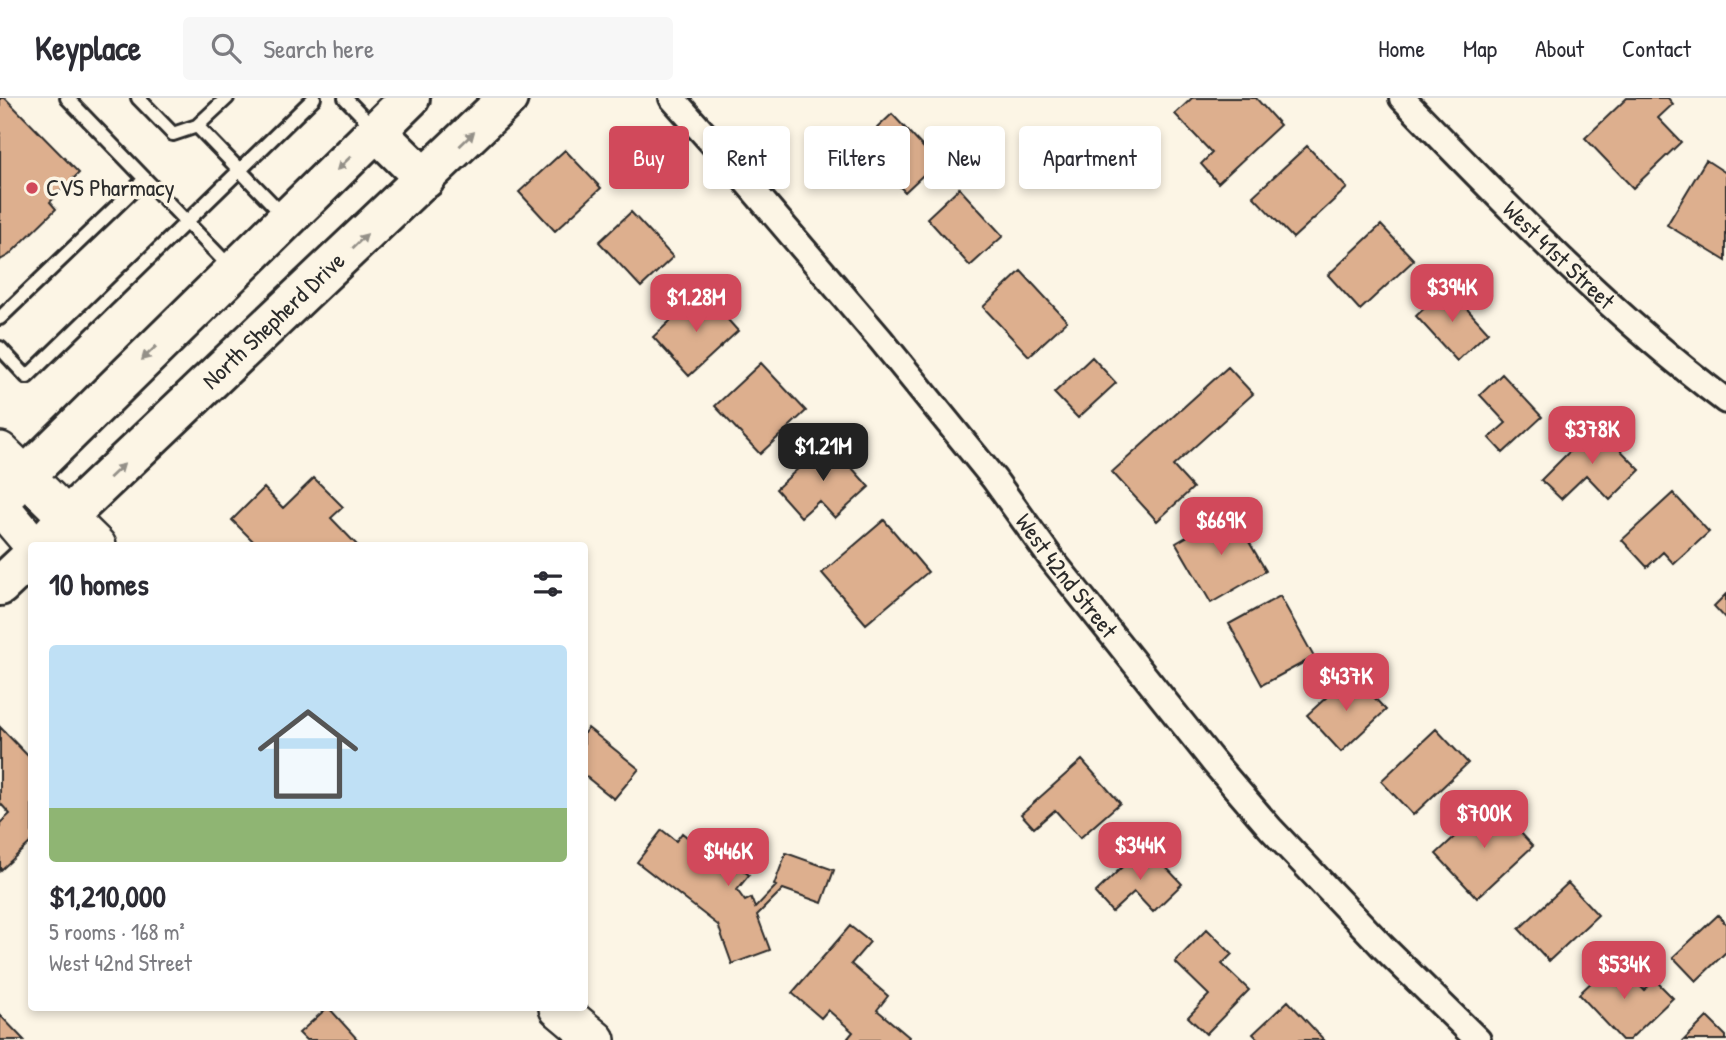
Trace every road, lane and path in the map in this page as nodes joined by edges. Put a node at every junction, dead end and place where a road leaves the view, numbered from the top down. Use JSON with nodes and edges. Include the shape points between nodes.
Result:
{"nodes":[{"id":1,"x":67,"y":98,"type":"edge"},
{"id":2,"x":138,"y":98,"type":"edge"},
{"id":3,"x":227,"y":98,"type":"edge"},
{"id":4,"x":314,"y":98,"type":"edge"},
{"id":5,"x":345,"y":98,"type":"edge"},
{"id":6,"x":410,"y":98,"type":"edge"},
{"id":7,"x":508,"y":98,"type":"edge"},
{"id":8,"x":672,"y":98,"type":"edge"},
{"id":9,"x":1402,"y":98,"type":"edge"},
{"id":10,"x":197,"y":126,"type":"junction"},
{"id":11,"x":376,"y":131,"type":"junction"},
{"id":12,"x":239,"y":169,"type":"junction"},
{"id":13,"x":145,"y":179,"type":"junction"},
{"id":14,"x":425,"y":179,"type":"junction"},
{"id":15,"x":286,"y":219,"type":"junction"},
{"id":16,"x":186,"y":221,"type":"junction"},
{"id":17,"x":234,"y":271,"type":"junction"},
{"id":18,"x":0,"y":318,"type":"edge"},
{"id":19,"x":0,"y":348,"type":"edge"},
{"id":20,"x":1726,"y":401,"type":"edge"},
{"id":21,"x":8,"y":476,"type":"edge"},
{"id":22,"x":0,"y":506,"type":"edge"},
{"id":23,"x":67,"y":517,"type":"junction"},
{"id":24,"x":31,"y":542,"type":"edge"},
{"id":25,"x":45,"y":542,"type":"edge"},
{"id":26,"x":93,"y":542,"type":"edge"},
{"id":27,"x":28,"y":560,"type":"edge"},
{"id":28,"x":0,"y":586,"type":"edge"},
{"id":29,"x":562,"y":1011,"type":"edge"},
{"id":30,"x":596,"y":1040,"type":"edge"},
{"id":31,"x":1478,"y":1040,"type":"edge"}],
"edges":[{"from":1,"to":13,"type":"lane"},
{"from":2,"to":10,"type":"lane","via":[[173,134]]},
{"from":3,"to":10,"type":"lane"},
{"from":4,"to":12,"type":"lane"},
{"from":5,"to":11,"type":"lane"},
{"from":6,"to":11,"type":"main road"},
{"from":14,"to":7,"type":"main road","name":"North Shepherd Drive","one_way":true},
{"from":8,"to":31,"type":"street","name":"West 42nd Street","via":[[881,340],[1215,764],[1382,946]]},
{"from":9,"to":20,"type":"street","name":"West 41st Street","via":[[1572,271]]},
{"from":10,"to":12,"type":"lane"},
{"from":11,"to":14,"type":"main road"},
{"from":11,"to":15,"type":"main road","one_way":true},
{"from":12,"to":15,"type":"lane"},
{"from":12,"to":16,"type":"lane"},
{"from":13,"to":16,"type":"lane"},
{"from":13,"to":18,"type":"lane"},
{"from":23,"to":14,"type":"main road","name":"North Shepherd Drive","one_way":true},
{"from":15,"to":17,"type":"main road"},
{"from":16,"to":17,"type":"lane"},
{"from":16,"to":19,"type":"lane","via":[[27,377]]},
{"from":17,"to":21,"type":"main road","one_way":true},
{"from":21,"to":23,"type":"main road"},
{"from":22,"to":24,"type":"main road"},
{"from":23,"to":25,"type":"main road","name":"North Shepherd Drive"},
{"from":23,"to":26,"type":"main road"},
{"from":27,"to":28,"type":"main road"},
{"from":29,"to":30,"type":"main road"}]}
